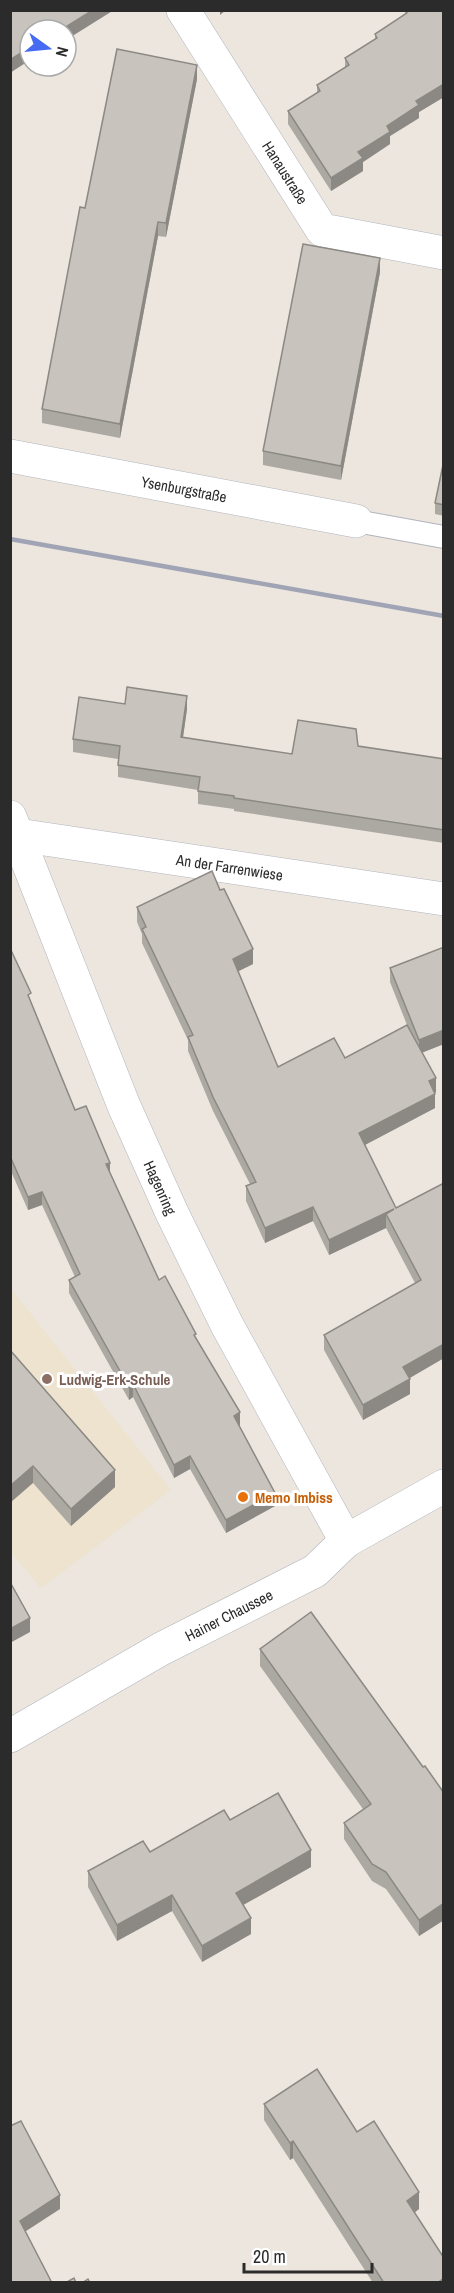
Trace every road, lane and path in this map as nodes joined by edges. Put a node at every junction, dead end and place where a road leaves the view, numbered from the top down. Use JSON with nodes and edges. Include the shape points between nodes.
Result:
{"nodes":[{"id":1,"x":183,"y":10,"type":"edge"},
{"id":2,"x":444,"y":253,"type":"edge"},
{"id":3,"x":10,"y":456,"type":"edge"},
{"id":4,"x":356,"y":521,"type":"joint"},
{"id":5,"x":444,"y":537,"type":"edge"},
{"id":6,"x":14,"y":826,"type":"edge"},
{"id":7,"x":444,"y":899,"type":"edge"},
{"id":8,"x":444,"y":1486,"type":"edge"},
{"id":9,"x":346,"y":1541,"type":"junction"},
{"id":10,"x":10,"y":1736,"type":"edge"}],
"edges":[{"from":1,"to":2,"type":"street","name":"Hanaustraße","via":[[322,230]]},
{"from":3,"to":4,"type":"street","name":"Ysenburgstraße"},
{"from":4,"to":5,"type":"lane"},
{"from":6,"to":7,"type":"street","name":"An der Farrenwiese"},
{"from":6,"to":9,"type":"street","name":"Hagenring","via":[[124,1106],[172,1214],[227,1325]]},
{"from":8,"to":9,"type":"street","name":"Hainer Chaussee"},
{"from":9,"to":10,"type":"street","name":"Hainer Chaussee","via":[[315,1571],[161,1649]]}]}
